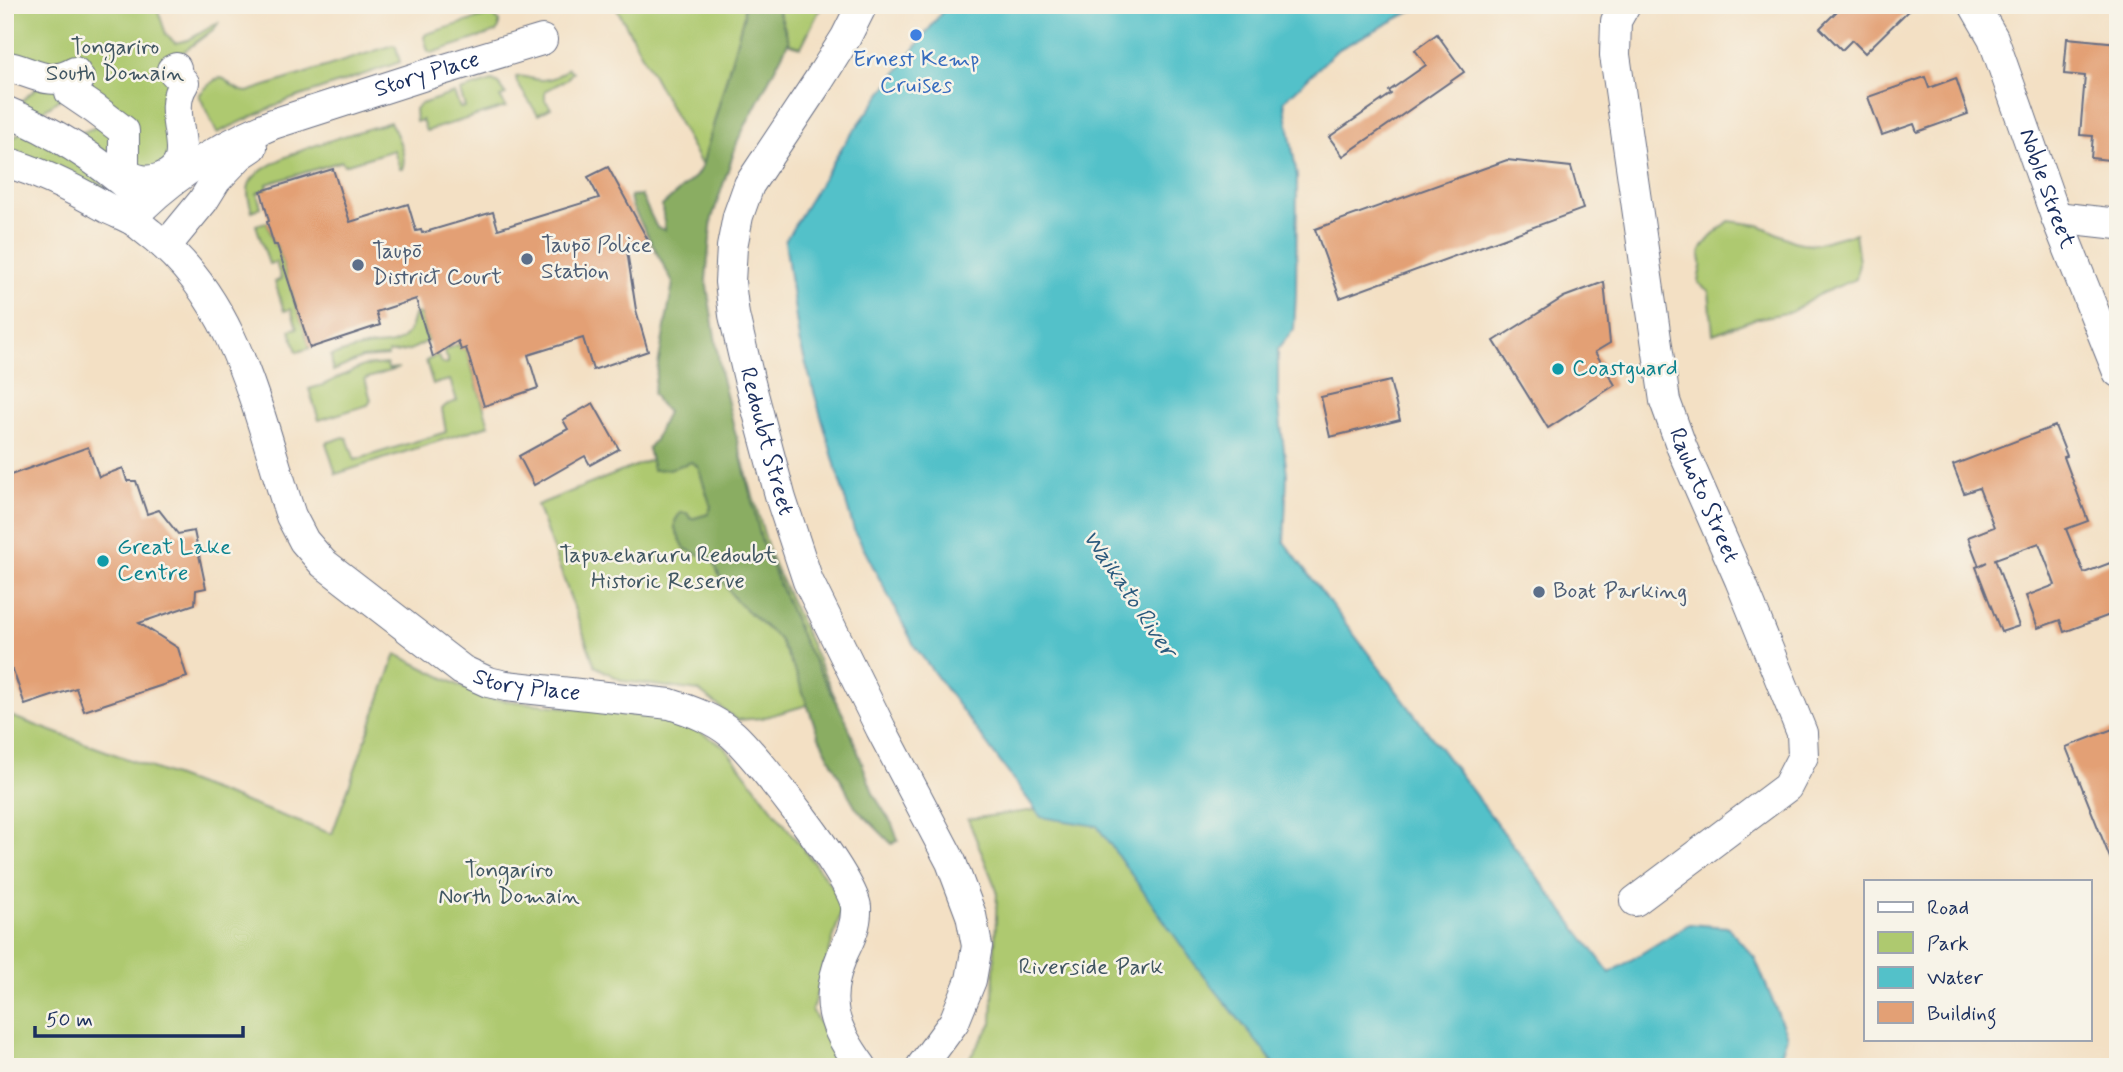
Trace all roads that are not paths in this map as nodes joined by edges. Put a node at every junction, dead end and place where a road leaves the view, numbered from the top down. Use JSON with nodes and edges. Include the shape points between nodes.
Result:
{"nodes":[{"id":1,"x":862,"y":5,"type":"edge"},
{"id":2,"x":1625,"y":5,"type":"edge"},
{"id":3,"x":1979,"y":7,"type":"edge"},
{"id":4,"x":542,"y":40,"type":"dead end"},
{"id":5,"x":5,"y":66,"type":"edge"},
{"id":6,"x":5,"y":72,"type":"edge"},
{"id":7,"x":5,"y":111,"type":"edge"},
{"id":8,"x":315,"y":112,"type":"junction"},
{"id":9,"x":5,"y":162,"type":"edge"},
{"id":10,"x":139,"y":211,"type":"junction"},
{"id":11,"x":2056,"y":217,"type":"junction"},
{"id":12,"x":2118,"y":224,"type":"edge"},
{"id":13,"x":166,"y":246,"type":"junction"},
{"id":14,"x":2118,"y":372,"type":"edge"},
{"id":15,"x":1636,"y":901,"type":"dead end"},
{"id":16,"x":862,"y":1067,"type":"edge"},
{"id":17,"x":921,"y":1067,"type":"edge"}],
"edges":[{"from":1,"to":17,"type":"street","name":"Redoubt Street","via":[[820,80],[749,185],[738,216],[730,282],[749,379],[808,580],[951,862],[971,915],[976,946],[971,981],[954,1022]]},
{"from":2,"to":15,"type":"street","name":"Rauhoto Street","via":[[1616,22],[1615,55],[1665,401],[1802,733],[1803,756],[1787,787]]},
{"from":3,"to":11,"type":"street","name":"Noble Street"},
{"from":4,"to":8,"type":"street","name":"Story Place"},
{"from":5,"to":6,"type":"street","via":[[51,81],[75,72],[79,78],[69,92],[124,131],[124,173],[146,181],[171,172],[180,157],[175,110],[184,83],[172,70],[176,68],[189,82],[179,103],[186,149],[181,166],[172,176],[153,184],[124,178],[119,174],[118,134],[62,93]]},
{"from":7,"to":10,"type":"street","name":"Story Place","via":[[90,156],[120,179]]},
{"from":8,"to":10,"type":"street","name":"Story Place","via":[[273,124],[222,148],[166,185]]},
{"from":8,"to":13,"type":"street","name":"Story Place","via":[[240,155]]},
{"from":9,"to":10,"type":"street","name":"Story Place"},
{"from":10,"to":13,"type":"street","name":"Story Place"},
{"from":11,"to":12,"type":"street"},
{"from":11,"to":14,"type":"street","name":"Noble Street"},
{"from":13,"to":16,"type":"street","name":"Story Place","via":[[202,287],[224,323],[250,386],[291,516],[304,541],[324,563],[463,670],[488,682],[670,704],[711,720],[755,758],[841,874],[856,904],[856,918],[833,983],[831,1006],[839,1034]]}]}
